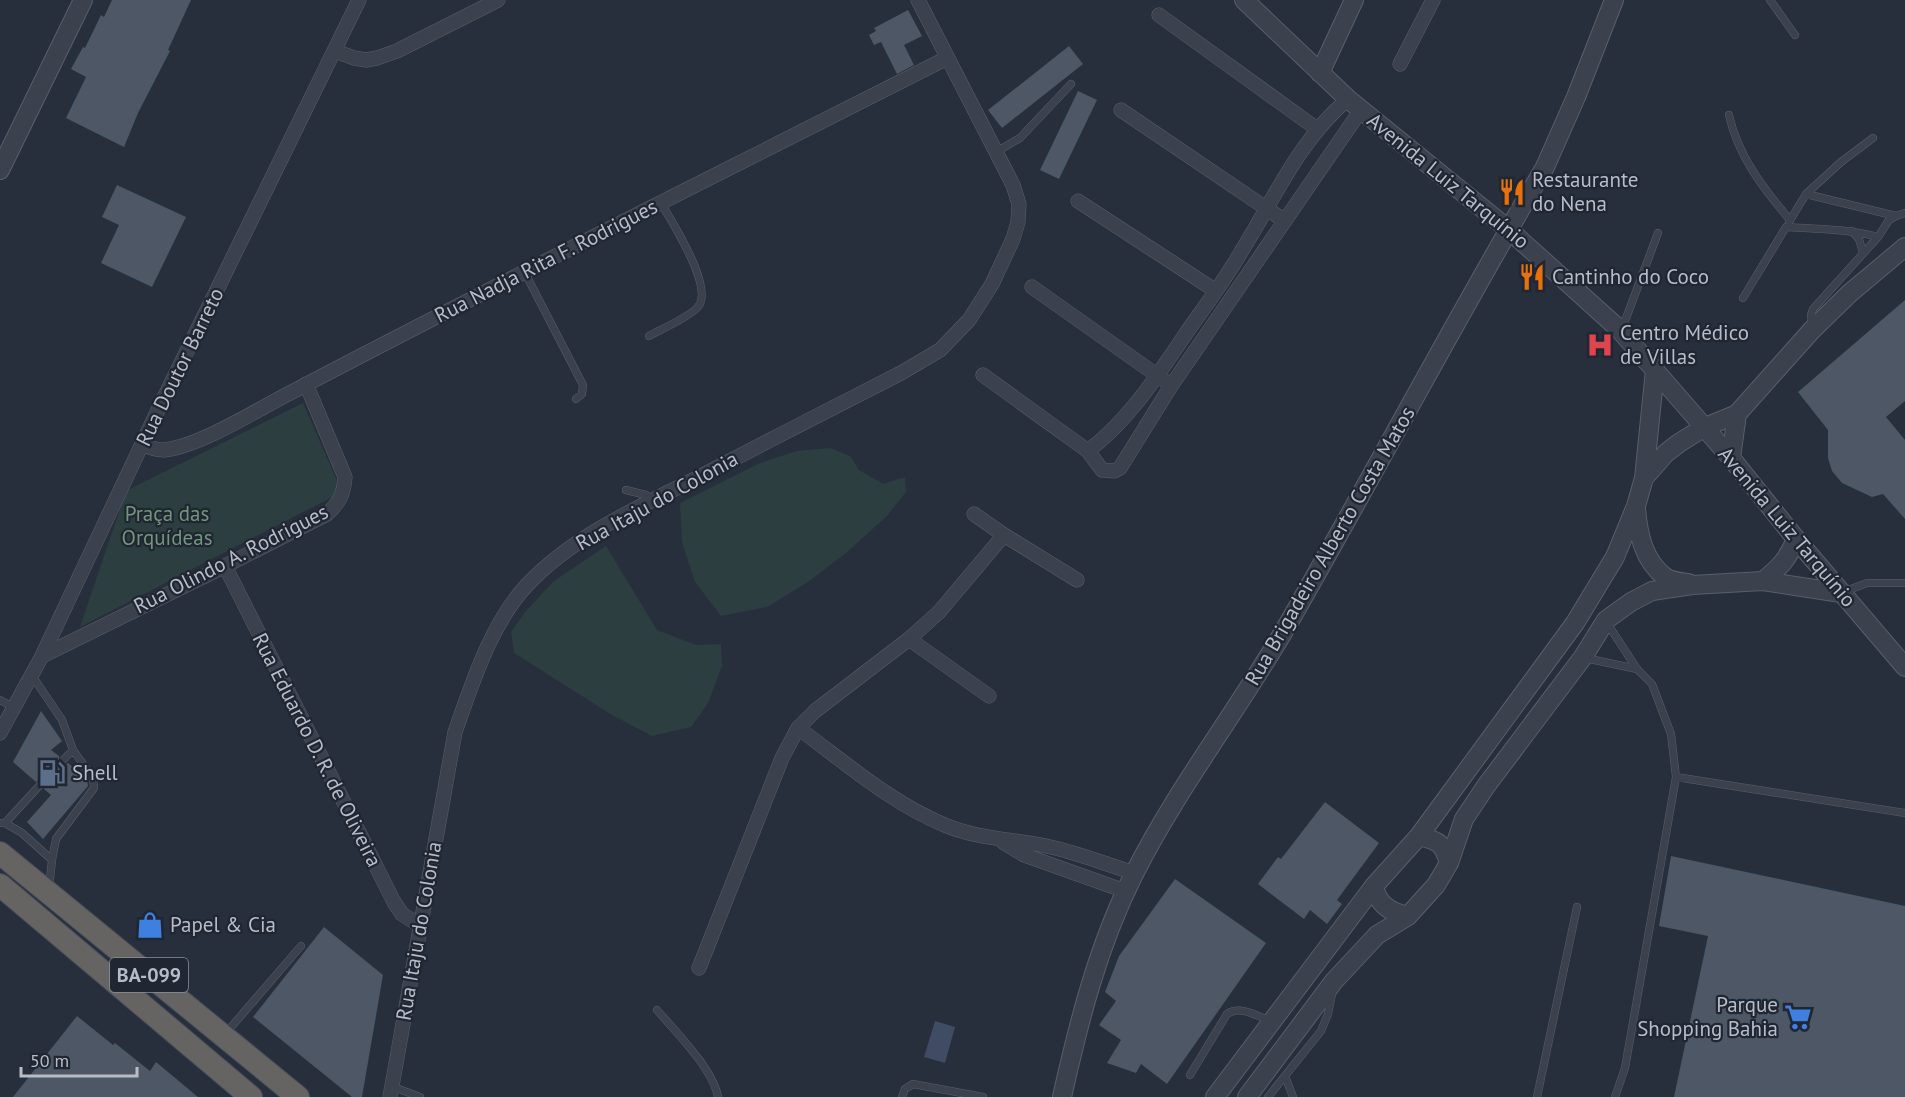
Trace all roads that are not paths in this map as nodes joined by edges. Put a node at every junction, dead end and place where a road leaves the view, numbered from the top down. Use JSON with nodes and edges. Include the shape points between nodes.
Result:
{"nodes":[{"id":1,"x":83,"y":0,"type":"edge"},
{"id":2,"x":359,"y":0,"type":"edge"},
{"id":3,"x":498,"y":0,"type":"edge"},
{"id":4,"x":918,"y":0,"type":"edge"},
{"id":5,"x":1244,"y":0,"type":"edge"},
{"id":6,"x":1354,"y":0,"type":"edge"},
{"id":7,"x":1433,"y":0,"type":"edge"},
{"id":8,"x":1614,"y":0,"type":"edge"},
{"id":9,"x":1770,"y":0,"type":"edge"},
{"id":10,"x":1159,"y":15,"type":"dead end"},
{"id":11,"x":1795,"y":34,"type":"dead end"},
{"id":12,"x":335,"y":51,"type":"junction"},
{"id":13,"x":947,"y":58,"type":"junction"},
{"id":14,"x":1400,"y":64,"type":"dead end"},
{"id":15,"x":1320,"y":73,"type":"junction"},
{"id":16,"x":1071,"y":84,"type":"dead end"},
{"id":17,"x":1355,"y":104,"type":"junction"},
{"id":18,"x":1120,"y":110,"type":"dead end"},
{"id":19,"x":1730,"y":115,"type":"dead end"},
{"id":20,"x":1317,"y":129,"type":"junction"},
{"id":21,"x":1874,"y":138,"type":"dead end"},
{"id":22,"x":996,"y":152,"type":"junction"},
{"id":23,"x":1301,"y":153,"type":"junction"},
{"id":24,"x":0,"y":170,"type":"edge"},
{"id":25,"x":1319,"y":171,"type":"junction"},
{"id":26,"x":1806,"y":194,"type":"junction"},
{"id":27,"x":1078,"y":201,"type":"dead end"},
{"id":28,"x":661,"y":203,"type":"junction"},
{"id":29,"x":1266,"y":207,"type":"junction"},
{"id":30,"x":1905,"y":213,"type":"edge"},
{"id":31,"x":1896,"y":216,"type":"junction"},
{"id":32,"x":1790,"y":220,"type":"junction"},
{"id":33,"x":1285,"y":221,"type":"junction"},
{"id":34,"x":1786,"y":227,"type":"junction"},
{"id":35,"x":1508,"y":229,"type":"junction"},
{"id":36,"x":1852,"y":231,"type":"junction"},
{"id":37,"x":1658,"y":233,"type":"dead end"},
{"id":38,"x":1878,"y":237,"type":"junction"},
{"id":39,"x":1905,"y":247,"type":"edge"},
{"id":40,"x":1242,"y":252,"type":"junction"},
{"id":41,"x":1863,"y":254,"type":"junction"},
{"id":42,"x":1258,"y":261,"type":"junction"},
{"id":43,"x":525,"y":273,"type":"junction"},
{"id":44,"x":1032,"y":287,"type":"dead end"},
{"id":45,"x":1216,"y":291,"type":"junction"},
{"id":46,"x":1743,"y":298,"type":"dead end"},
{"id":47,"x":1619,"y":329,"type":"junction"},
{"id":48,"x":1812,"y":330,"type":"junction"},
{"id":49,"x":649,"y":336,"type":"dead end"},
{"id":50,"x":1655,"y":370,"type":"junction"},
{"id":51,"x":983,"y":375,"type":"dead end"},
{"id":52,"x":1158,"y":375,"type":"junction"},
{"id":53,"x":306,"y":384,"type":"junction"},
{"id":54,"x":1171,"y":386,"type":"junction"},
{"id":55,"x":576,"y":399,"type":"dead end"},
{"id":56,"x":1737,"y":414,"type":"junction"},
{"id":57,"x":1703,"y":428,"type":"junction"},
{"id":58,"x":1679,"y":443,"type":"junction"},
{"id":59,"x":143,"y":444,"type":"junction"},
{"id":60,"x":1088,"y":451,"type":"junction"},
{"id":61,"x":1728,"y":455,"type":"junction"},
{"id":62,"x":1644,"y":478,"type":"junction"},
{"id":63,"x":627,"y":490,"type":"dead end"},
{"id":64,"x":653,"y":500,"type":"junction"},
{"id":65,"x":1636,"y":506,"type":"junction"},
{"id":66,"x":974,"y":514,"type":"dead end"},
{"id":67,"x":1004,"y":535,"type":"junction"},
{"id":68,"x":1796,"y":538,"type":"junction"},
{"id":69,"x":225,"y":566,"type":"junction"},
{"id":70,"x":1077,"y":580,"type":"dead end"},
{"id":71,"x":1763,"y":581,"type":"junction"},
{"id":72,"x":1905,"y":583,"type":"edge"},
{"id":73,"x":1692,"y":585,"type":"junction"},
{"id":74,"x":1841,"y":593,"type":"junction"},
{"id":75,"x":1606,"y":620,"type":"junction"},
{"id":76,"x":909,"y":639,"type":"junction"},
{"id":77,"x":42,"y":656,"type":"junction"},
{"id":78,"x":1583,"y":657,"type":"junction"},
{"id":79,"x":1905,"y":667,"type":"edge"},
{"id":80,"x":1637,"y":669,"type":"junction"},
{"id":81,"x":31,"y":674,"type":"junction"},
{"id":82,"x":989,"y":696,"type":"dead end"},
{"id":83,"x":0,"y":700,"type":"edge"},
{"id":84,"x":13,"y":707,"type":"junction"},
{"id":85,"x":798,"y":728,"type":"junction"},
{"id":86,"x":0,"y":733,"type":"edge"},
{"id":87,"x":72,"y":750,"type":"junction"},
{"id":88,"x":63,"y":760,"type":"dead end"},
{"id":89,"x":1677,"y":777,"type":"junction"},
{"id":90,"x":40,"y":785,"type":"dead end"},
{"id":91,"x":1905,"y":813,"type":"edge"},
{"id":92,"x":3,"y":823,"type":"edge"},
{"id":93,"x":1419,"y":836,"type":"junction"},
{"id":94,"x":999,"y":840,"type":"junction"},
{"id":95,"x":0,"y":853,"type":"edge"},
{"id":96,"x":51,"y":860,"type":"junction"},
{"id":97,"x":1449,"y":863,"type":"junction"},
{"id":98,"x":1134,"y":873,"type":"junction"},
{"id":99,"x":0,"y":885,"type":"edge"},
{"id":100,"x":1374,"y":886,"type":"junction"},
{"id":101,"x":1125,"y":891,"type":"junction"},
{"id":102,"x":49,"y":893,"type":"junction"},
{"id":103,"x":1577,"y":907,"type":"dead end"},
{"id":104,"x":1408,"y":916,"type":"junction"},
{"id":105,"x":419,"y":925,"type":"junction"},
{"id":106,"x":301,"y":946,"type":"dead end"},
{"id":107,"x":699,"y":968,"type":"dead end"},
{"id":108,"x":1334,"y":981,"type":"junction"},
{"id":109,"x":657,"y":1010,"type":"dead end"},
{"id":110,"x":1273,"y":1022,"type":"junction"},
{"id":111,"x":223,"y":1036,"type":"junction"},
{"id":112,"x":1190,"y":1075,"type":"dead end"},
{"id":113,"x":1285,"y":1076,"type":"junction"},
{"id":114,"x":391,"y":1092,"type":"edge"},
{"id":115,"x":251,"y":1097,"type":"edge"},
{"id":116,"x":298,"y":1097,"type":"edge"},
{"id":117,"x":420,"y":1097,"type":"edge"},
{"id":118,"x":718,"y":1097,"type":"edge"},
{"id":119,"x":902,"y":1097,"type":"edge"},
{"id":120,"x":982,"y":1097,"type":"edge"},
{"id":121,"x":1062,"y":1097,"type":"edge"},
{"id":122,"x":1215,"y":1097,"type":"edge"},
{"id":123,"x":1247,"y":1097,"type":"edge"},
{"id":124,"x":1268,"y":1097,"type":"edge"},
{"id":125,"x":1293,"y":1097,"type":"edge"},
{"id":126,"x":1537,"y":1097,"type":"edge"},
{"id":127,"x":1615,"y":1097,"type":"edge"}],
"edges":[{"from":1,"to":24,"type":"street"},
{"from":2,"to":12,"type":"street","name":"Rua Doutor Barreto"},
{"from":3,"to":12,"type":"street","via":[[397,51],[366,60]]},
{"from":4,"to":13,"type":"street","name":"Rua Itaju do Colonia"},
{"from":5,"to":15,"type":"street","name":"Avenida Luiz Tarquínio"},
{"from":6,"to":15,"type":"street"},
{"from":7,"to":14,"type":"street"},
{"from":8,"to":35,"type":"street","name":"Rua Brigadeiro Alberto Costa Matos","via":[[1545,167]]},
{"from":9,"to":11,"type":"lane"},
{"from":10,"to":20,"type":"street"},
{"from":12,"to":59,"type":"street","name":"Rua Doutor Barreto"},
{"from":13,"to":22,"type":"street","name":"Rua Itaju do Colonia"},
{"from":13,"to":28,"type":"street","name":"Rua Nadja Rita F. Rodrigues"},
{"from":15,"to":17,"type":"street","name":"Avenida Luiz Tarquínio"},
{"from":16,"to":22,"type":"lane","via":[[1020,138]]},
{"from":17,"to":20,"type":"street"},
{"from":17,"to":25,"type":"street"},
{"from":17,"to":35,"type":"street","name":"Avenida Luiz Tarquínio"},
{"from":18,"to":29,"type":"street"},
{"from":19,"to":32,"type":"lane","via":[[1743,157]]},
{"from":20,"to":23,"type":"street"},
{"from":21,"to":26,"type":"lane"},
{"from":22,"to":64,"type":"street","name":"Rua Itaju do Colonia","via":[[1019,204],[1018,222],[992,284],[969,320],[940,350]]},
{"from":23,"to":25,"type":"street"},
{"from":23,"to":29,"type":"street"},
{"from":25,"to":33,"type":"street"},
{"from":26,"to":31,"type":"lane"},
{"from":26,"to":32,"type":"lane"},
{"from":27,"to":45,"type":"street"},
{"from":28,"to":43,"type":"street","name":"Rua Nadja Rita F. Rodrigues"},
{"from":28,"to":49,"type":"lane","via":[[698,272],[702,299],[698,308]]},
{"from":29,"to":33,"type":"street"},
{"from":29,"to":40,"type":"street"},
{"from":30,"to":31,"type":"lane"},
{"from":31,"to":38,"type":"lane"},
{"from":32,"to":34,"type":"lane"},
{"from":33,"to":42,"type":"street"},
{"from":34,"to":36,"type":"lane"},
{"from":34,"to":46,"type":"lane"},
{"from":35,"to":47,"type":"street","name":"Avenida Luiz Tarquínio"},
{"from":35,"to":98,"type":"street","name":"Rua Brigadeiro Alberto Costa Matos","via":[[1287,625],[1173,804]]},
{"from":36,"to":38,"type":"lane"},
{"from":36,"to":41,"type":"lane"},
{"from":37,"to":47,"type":"lane"},
{"from":38,"to":41,"type":"lane"},
{"from":39,"to":48,"type":"street"},
{"from":40,"to":42,"type":"street"},
{"from":40,"to":45,"type":"street"},
{"from":41,"to":48,"type":"lane","via":[[1813,309]]},
{"from":42,"to":54,"type":"street"},
{"from":43,"to":53,"type":"street","name":"Rua Nadja Rita F. Rodrigues"},
{"from":43,"to":55,"type":"lane","via":[[582,385],[582,394]]},
{"from":44,"to":52,"type":"street"},
{"from":45,"to":52,"type":"street"},
{"from":47,"to":50,"type":"street","name":"Avenida Luiz Tarquínio"},
{"from":48,"to":56,"type":"street"},
{"from":50,"to":57,"type":"street","name":"Avenida Luiz Tarquínio"},
{"from":50,"to":62,"type":"street"},
{"from":51,"to":60,"type":"street"},
{"from":52,"to":54,"type":"street"},
{"from":52,"to":60,"type":"street","via":[[1122,421]]},
{"from":53,"to":59,"type":"street","name":"Rua Nadja Rita F. Rodrigues","via":[[193,441],[163,450]]},
{"from":53,"to":69,"type":"street","name":"Rua Olindo A. Rodrigues","via":[[345,477],[338,503],[327,513]]},
{"from":54,"to":60,"type":"street","via":[[1120,468],[1102,470]]},
{"from":56,"to":57,"type":"street"},
{"from":56,"to":61,"type":"street"},
{"from":57,"to":58,"type":"street"},
{"from":57,"to":61,"type":"street","name":"Avenida Luiz Tarquínio"},
{"from":58,"to":61,"type":"street"},
{"from":58,"to":62,"type":"street"},
{"from":59,"to":77,"type":"street","name":"Rua Doutor Barreto"},
{"from":61,"to":68,"type":"street","name":"Avenida Luiz Tarquínio"},
{"from":62,"to":65,"type":"street"},
{"from":63,"to":64,"type":"lane"},
{"from":64,"to":105,"type":"street","name":"Rua Itaju do Colonia","via":[[562,554],[526,586],[502,621],[475,676],[455,732]]},
{"from":65,"to":73,"type":"street","via":[[1647,556],[1666,578]]},
{"from":65,"to":93,"type":"street","via":[[1615,557],[1575,623]]},
{"from":66,"to":67,"type":"street"},
{"from":67,"to":70,"type":"street"},
{"from":67,"to":76,"type":"street","via":[[939,612]]},
{"from":68,"to":71,"type":"street","via":[[1782,566]]},
{"from":68,"to":74,"type":"street","name":"Avenida Luiz Tarquínio"},
{"from":69,"to":77,"type":"street","name":"Rua Olindo A. Rodrigues"},
{"from":69,"to":105,"type":"street","name":"Rua Eduardo D. R. de Oliveira","via":[[394,902],[402,914]]},
{"from":71,"to":73,"type":"street"},
{"from":71,"to":74,"type":"street"},
{"from":72,"to":74,"type":"lane","via":[[1867,583]]},
{"from":73,"to":75,"type":"street","via":[[1652,591]]},
{"from":74,"to":79,"type":"street","name":"Avenida Luiz Tarquínio"},
{"from":75,"to":78,"type":"street"},
{"from":75,"to":80,"type":"lane"},
{"from":76,"to":82,"type":"street"},
{"from":76,"to":85,"type":"street"},
{"from":77,"to":81,"type":"street","name":"Rua Doutor Barreto"},
{"from":78,"to":80,"type":"lane"},
{"from":78,"to":97,"type":"street","via":[[1464,819]]},
{"from":80,"to":89,"type":"lane","via":[[1652,684],[1671,734]]},
{"from":81,"to":84,"type":"street","name":"Rua Doutor Barreto"},
{"from":81,"to":87,"type":"lane","via":[[62,720]]},
{"from":83,"to":84,"type":"lane"},
{"from":84,"to":86,"type":"street","name":"Rua Doutor Barreto"},
{"from":85,"to":94,"type":"street","via":[[911,810],[950,828]]},
{"from":85,"to":107,"type":"street","via":[[782,758]]},
{"from":87,"to":88,"type":"lane"},
{"from":87,"to":96,"type":"lane","via":[[93,778],[94,788],[56,839]]},
{"from":89,"to":91,"type":"lane"},
{"from":89,"to":127,"type":"lane","via":[[1625,1068]]},
{"from":90,"to":92,"type":"lane"},
{"from":92,"to":96,"type":"lane","via":[[22,833]]},
{"from":93,"to":97,"type":"street","via":[[1444,847]]},
{"from":93,"to":100,"type":"street"},
{"from":94,"to":98,"type":"street","via":[[1049,847]]},
{"from":94,"to":101,"type":"street","via":[[1024,855]]},
{"from":95,"to":102,"type":"highway","number":"BA-099"},
{"from":96,"to":102,"type":"lane"},
{"from":97,"to":104,"type":"street","via":[[1436,885]]},
{"from":98,"to":101,"type":"street","name":"Rua Brigadeiro Alberto Costa Matos"},
{"from":99,"to":115,"type":"highway","number":"BA-099"},
{"from":100,"to":104,"type":"street","via":[[1376,897],[1386,907]]},
{"from":100,"to":110,"type":"street"},
{"from":101,"to":121,"type":"street","name":"Rua Brigadeiro Alberto Costa Matos","via":[[1099,955]]},
{"from":102,"to":111,"type":"highway","number":"BA-099"},
{"from":103,"to":126,"type":"lane"},
{"from":104,"to":108,"type":"street","via":[[1377,935]]},
{"from":105,"to":114,"type":"street","name":"Rua Itaju do Colonia"},
{"from":106,"to":111,"type":"lane"},
{"from":108,"to":113,"type":"lane","via":[[1321,1031]]},
{"from":108,"to":123,"type":"street"},
{"from":109,"to":118,"type":"lane","via":[[695,1053]]},
{"from":110,"to":112,"type":"lane","via":[[1233,1010]]},
{"from":110,"to":122,"type":"street"},
{"from":111,"to":116,"type":"highway","number":"BA-099"},
{"from":113,"to":124,"type":"lane"},
{"from":113,"to":125,"type":"lane"},
{"from":114,"to":117,"type":"lane"},
{"from":119,"to":120,"type":"lane","via":[[905,1089],[914,1084]]}]}
